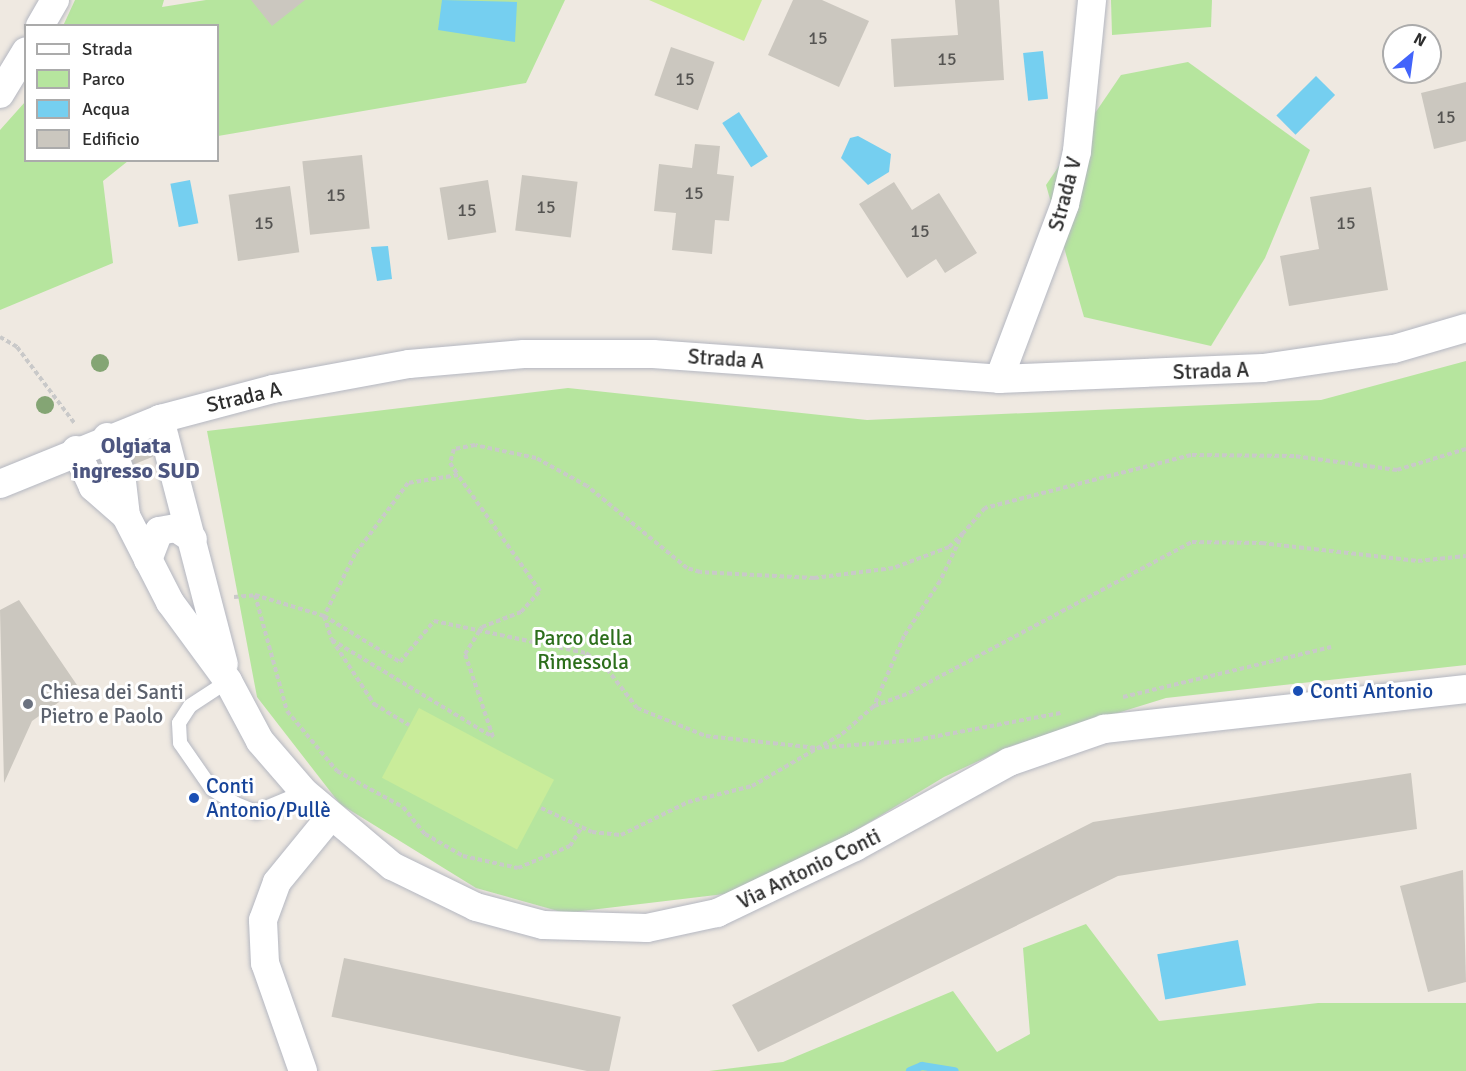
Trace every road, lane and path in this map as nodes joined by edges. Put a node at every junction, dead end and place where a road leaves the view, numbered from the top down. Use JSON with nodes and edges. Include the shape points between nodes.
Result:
{"nodes":[{"id":1,"x":55,"y":0,"type":"edge"},
{"id":2,"x":1092,"y":0,"type":"edge"},
{"id":3,"x":41,"y":24,"type":"edge"},
{"id":4,"x":24,"y":54,"type":"edge"},
{"id":5,"x":0,"y":94,"type":"edge"},
{"id":6,"x":1466,"y":328,"type":"edge"},
{"id":7,"x":0,"y":337,"type":"edge"},
{"id":8,"x":999,"y":379,"type":"junction"},
{"id":9,"x":161,"y":418,"type":"junction"},
{"id":10,"x":92,"y":443,"type":"junction"},
{"id":11,"x":1466,"y":449,"type":"edge"},
{"id":12,"x":458,"y":475,"type":"junction"},
{"id":13,"x":0,"y":484,"type":"edge"},
{"id":14,"x":963,"y":533,"type":"junction"},
{"id":15,"x":193,"y":538,"type":"junction"},
{"id":16,"x":1466,"y":556,"type":"edge"},
{"id":17,"x":148,"y":560,"type":"junction"},
{"id":18,"x":255,"y":594,"type":"junction"},
{"id":19,"x":207,"y":600,"type":"junction"},
{"id":20,"x":324,"y":616,"type":"junction"},
{"id":21,"x":482,"y":627,"type":"junction"},
{"id":22,"x":332,"y":640,"type":"junction"},
{"id":23,"x":1331,"y":647,"type":"dead end"},
{"id":24,"x":228,"y":681,"type":"junction"},
{"id":25,"x":1466,"y":689,"type":"edge"},
{"id":26,"x":1111,"y":700,"type":"dead end"},
{"id":27,"x":874,"y":706,"type":"junction"},
{"id":28,"x":1069,"y":711,"type":"dead end"},
{"id":29,"x":409,"y":725,"type":"dead end"},
{"id":30,"x":817,"y":748,"type":"junction"},
{"id":31,"x":304,"y":792,"type":"junction"},
{"id":32,"x":541,"y":808,"type":"dead end"},
{"id":33,"x":331,"y":816,"type":"junction"},
{"id":34,"x":582,"y":827,"type":"junction"},
{"id":35,"x":303,"y":1071,"type":"edge"}],
"edges":[{"from":1,"to":3,"type":"street"},
{"from":2,"to":8,"type":"street","name":"Strada V","via":[[1077,151],[1065,204]]},
{"from":4,"to":5,"type":"street"},
{"from":6,"to":8,"type":"street","name":"Strada A","via":[[1394,349],[1263,368]]},
{"from":7,"to":10,"type":"path","via":[[18,347]]},
{"from":8,"to":9,"type":"street","name":"Strada A","via":[[653,354],[524,354],[409,364]]},
{"from":9,"to":10,"type":"street","name":"Strada A"},
{"from":9,"to":15,"type":"street","via":[[163,474],[183,494]]},
{"from":10,"to":13,"type":"street","name":"Strada A"},
{"from":10,"to":17,"type":"street","via":[[93,486],[126,516]]},
{"from":11,"to":14,"type":"path","via":[[1397,470],[1294,456],[1191,455],[986,508]]},
{"from":12,"to":14,"type":"path","via":[[450,463],[454,449],[475,445],[536,458],[587,486],[687,568],[700,572],[814,578],[893,568],[949,547]]},
{"from":12,"to":20,"type":"path","via":[[408,483],[355,554]]},
{"from":12,"to":21,"type":"path","via":[[540,591],[521,612]]},
{"from":14,"to":27,"type":"path","via":[[940,581],[904,636]]},
{"from":15,"to":17,"type":"street","via":[[176,528],[159,531]]},
{"from":15,"to":19,"type":"street"},
{"from":16,"to":27,"type":"path","via":[[1418,561],[1262,543],[1192,542],[909,693]]},
{"from":17,"to":24,"type":"street","via":[[187,642]]},
{"from":18,"to":19,"type":"path"},
{"from":18,"to":20,"type":"path"},
{"from":18,"to":34,"type":"path","via":[[287,711],[337,771],[403,807],[425,834],[464,856],[518,867],[570,846]]},
{"from":19,"to":24,"type":"street"},
{"from":20,"to":21,"type":"path","via":[[400,662],[434,621]]},
{"from":20,"to":22,"type":"path"},
{"from":21,"to":22,"type":"path","via":[[465,654],[493,737]]},
{"from":21,"to":30,"type":"path","via":[[586,653],[607,669],[637,708],[706,736]]},
{"from":22,"to":29,"type":"path","via":[[374,704]]},
{"from":23,"to":26,"type":"path"},
{"from":24,"to":31,"type":"street","name":"Via Antonio Conti","via":[[260,741]]},
{"from":24,"to":31,"type":"lane","via":[[190,706],[179,723],[180,743],[212,789],[256,812]]},
{"from":25,"to":33,"type":"street","name":"Via Antonio Conti","via":[[1104,729],[1009,762],[748,901],[683,922],[646,927],[543,925],[476,907],[392,866]]},
{"from":27,"to":30,"type":"path"},
{"from":28,"to":30,"type":"path","via":[[916,740]]},
{"from":30,"to":34,"type":"path","via":[[752,786],[688,802],[621,835]]},
{"from":31,"to":33,"type":"street","name":"Via Antonio Conti"},
{"from":32,"to":34,"type":"path"},
{"from":33,"to":35,"type":"street","via":[[277,882],[263,920],[265,963]]}]}
